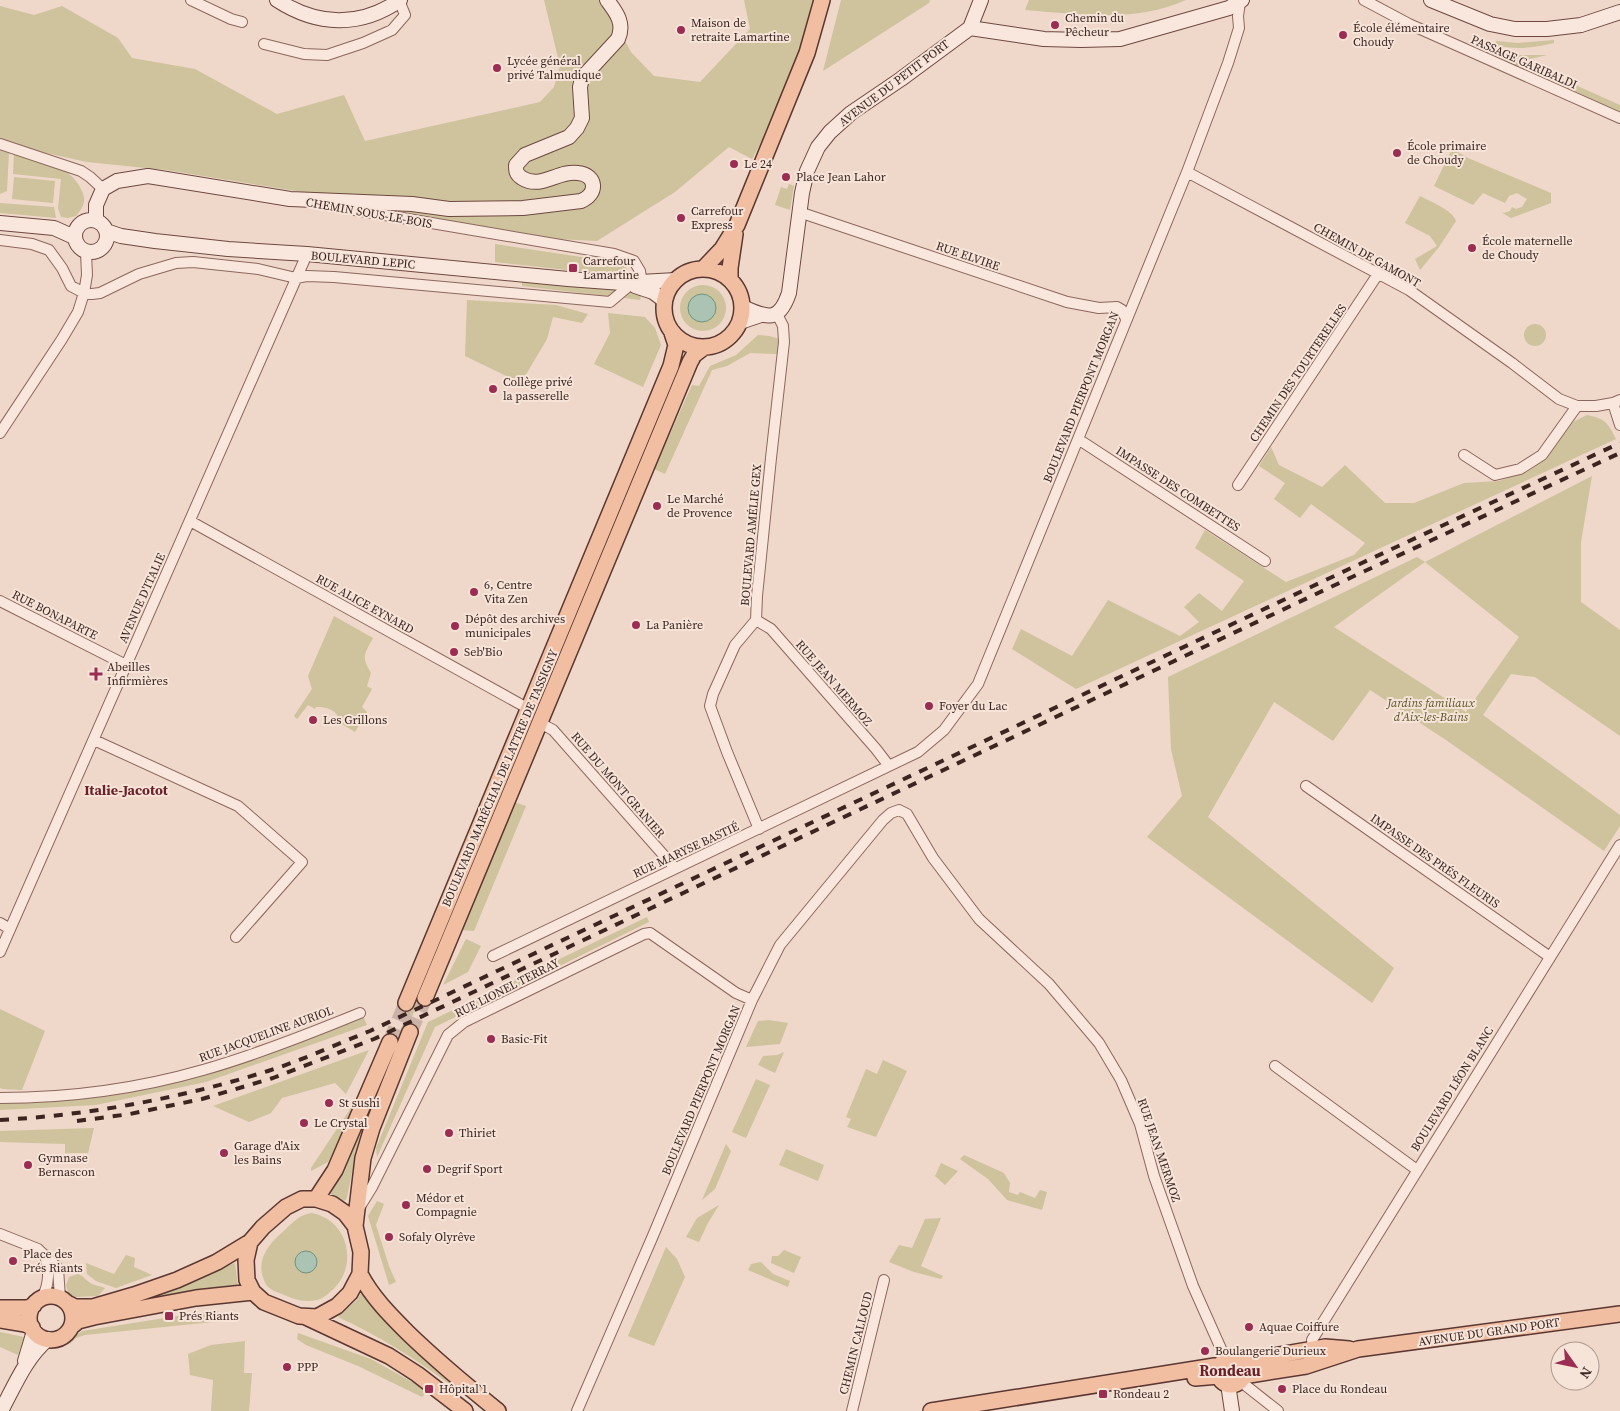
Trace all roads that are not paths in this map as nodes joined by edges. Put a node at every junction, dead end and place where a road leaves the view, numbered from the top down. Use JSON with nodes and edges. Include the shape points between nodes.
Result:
{"nodes":[{"id":1,"x":191,"y":0,"type":"edge"},
{"id":2,"x":277,"y":0,"type":"edge"},
{"id":3,"x":400,"y":0,"type":"edge"},
{"id":4,"x":607,"y":0,"type":"edge"},
{"id":5,"x":822,"y":0,"type":"edge"},
{"id":6,"x":1364,"y":0,"type":"edge"},
{"id":7,"x":1431,"y":0,"type":"edge"},
{"id":8,"x":1241,"y":1,"type":"edge"},
{"id":9,"x":980,"y":3,"type":"edge"},
{"id":10,"x":1620,"y":12,"type":"edge"},
{"id":11,"x":242,"y":22,"type":"dead end"},
{"id":12,"x":970,"y":28,"type":"junction"},
{"id":13,"x":264,"y":44,"type":"dead end"},
{"id":14,"x":1620,"y":118,"type":"edge"},
{"id":15,"x":0,"y":144,"type":"edge"},
{"id":16,"x":1187,"y":172,"type":"junction"},
{"id":17,"x":100,"y":197,"type":"junction"},
{"id":18,"x":311,"y":201,"type":"junction"},
{"id":19,"x":799,"y":212,"type":"junction"},
{"id":20,"x":93,"y":220,"type":"junction"},
{"id":21,"x":0,"y":223,"type":"edge"},
{"id":22,"x":737,"y":225,"type":"junction"},
{"id":23,"x":74,"y":234,"type":"junction"},
{"id":24,"x":106,"y":235,"type":"junction"},
{"id":25,"x":0,"y":240,"type":"edge"},
{"id":26,"x":89,"y":252,"type":"junction"},
{"id":27,"x":307,"y":254,"type":"junction"},
{"id":28,"x":703,"y":269,"type":"junction"},
{"id":29,"x":1378,"y":274,"type":"junction"},
{"id":30,"x":296,"y":278,"type":"junction"},
{"id":31,"x":676,"y":280,"type":"junction"},
{"id":32,"x":730,"y":280,"type":"junction"},
{"id":33,"x":631,"y":284,"type":"junction"},
{"id":34,"x":84,"y":293,"type":"junction"},
{"id":35,"x":665,"y":301,"type":"junction"},
{"id":36,"x":777,"y":314,"type":"junction"},
{"id":37,"x":741,"y":315,"type":"junction"},
{"id":38,"x":1126,"y":319,"type":"junction"},
{"id":39,"x":671,"y":330,"type":"junction"},
{"id":40,"x":703,"y":348,"type":"junction"},
{"id":41,"x":1616,"y":402,"type":"edge"},
{"id":42,"x":1577,"y":406,"type":"junction"},
{"id":43,"x":1620,"y":425,"type":"edge"},
{"id":44,"x":0,"y":433,"type":"edge"},
{"id":45,"x":1078,"y":439,"type":"junction"},
{"id":46,"x":1464,"y":455,"type":"dead end"},
{"id":47,"x":1238,"y":486,"type":"dead end"},
{"id":48,"x":190,"y":521,"type":"junction"},
{"id":49,"x":1265,"y":561,"type":"dead end"},
{"id":50,"x":0,"y":601,"type":"edge"},
{"id":51,"x":756,"y":620,"type":"junction"},
{"id":52,"x":126,"y":665,"type":"junction"},
{"id":53,"x":529,"y":709,"type":"junction"},
{"id":54,"x":540,"y":723,"type":"junction"},
{"id":55,"x":94,"y":740,"type":"junction"},
{"id":56,"x":889,"y":766,"type":"junction"},
{"id":57,"x":1306,"y":786,"type":"dead end"},
{"id":58,"x":899,"y":810,"type":"joint"},
{"id":59,"x":759,"y":830,"type":"junction"},
{"id":60,"x":1620,"y":844,"type":"edge"},
{"id":61,"x":675,"y":868,"type":"junction"},
{"id":62,"x":0,"y":923,"type":"edge"},
{"id":63,"x":10,"y":929,"type":"junction"},
{"id":64,"x":236,"y":938,"type":"dead end"},
{"id":65,"x":0,"y":952,"type":"edge"},
{"id":66,"x":493,"y":956,"type":"dead end"},
{"id":67,"x":1550,"y":957,"type":"junction"},
{"id":68,"x":424,"y":998,"type":"tunnel mouth"},
{"id":69,"x":752,"y":1000,"type":"junction"},
{"id":70,"x":406,"y":1003,"type":"tunnel mouth"},
{"id":71,"x":360,"y":1013,"type":"dead end"},
{"id":72,"x":410,"y":1032,"type":"tunnel mouth"},
{"id":73,"x":390,"y":1042,"type":"tunnel mouth"},
{"id":74,"x":1275,"y":1066,"type":"dead end"},
{"id":75,"x":1,"y":1098,"type":"edge"},
{"id":76,"x":1417,"y":1170,"type":"junction"},
{"id":77,"x":316,"y":1199,"type":"junction"},
{"id":78,"x":356,"y":1220,"type":"junction"},
{"id":79,"x":0,"y":1234,"type":"edge"},
{"id":80,"x":250,"y":1242,"type":"junction"},
{"id":81,"x":44,"y":1254,"type":"junction"},
{"id":82,"x":358,"y":1278,"type":"junction"},
{"id":83,"x":884,"y":1280,"type":"dead end"},
{"id":84,"x":253,"y":1292,"type":"junction"},
{"id":85,"x":64,"y":1301,"type":"junction"},
{"id":86,"x":38,"y":1302,"type":"junction"},
{"id":87,"x":0,"y":1308,"type":"edge"},
{"id":88,"x":1620,"y":1314,"type":"edge"},
{"id":89,"x":311,"y":1317,"type":"junction"},
{"id":90,"x":0,"y":1320,"type":"edge"},
{"id":91,"x":72,"y":1326,"type":"junction"},
{"id":92,"x":33,"y":1329,"type":"junction"},
{"id":93,"x":48,"y":1339,"type":"junction"},
{"id":94,"x":1313,"y":1349,"type":"junction"},
{"id":95,"x":1358,"y":1349,"type":"junction"},
{"id":96,"x":1232,"y":1373,"type":"junction"},
{"id":97,"x":20,"y":1375,"type":"junction"},
{"id":98,"x":1232,"y":1410,"type":"edge"},
{"id":99,"x":1276,"y":1410,"type":"edge"},
{"id":100,"x":2,"y":1411,"type":"edge"},
{"id":101,"x":464,"y":1411,"type":"edge"},
{"id":102,"x":474,"y":1411,"type":"edge"},
{"id":103,"x":498,"y":1411,"type":"edge"},
{"id":104,"x":577,"y":1411,"type":"edge"},
{"id":105,"x":852,"y":1411,"type":"edge"},
{"id":106,"x":931,"y":1411,"type":"edge"}],
"edges":[{"from":1,"to":11,"type":"street"},
{"from":2,"to":3,"type":"street","via":[[304,14],[332,21],[363,18]]},
{"from":3,"to":13,"type":"street","via":[[405,15],[392,30],[345,49],[327,54],[304,54]]},
{"from":4,"to":18,"type":"street","via":[[617,13],[621,32],[582,78],[582,118],[577,128],[569,137],[525,155],[516,165],[518,176],[531,182],[571,173],[586,175],[594,186],[586,199],[485,210]]},
{"from":5,"to":22,"type":"main road","via":[[807,53]]},
{"from":6,"to":14,"type":"street","name":"PASSAGE GARIBALDI","via":[[1409,24]]},
{"from":7,"to":10,"type":"street","via":[[1490,24],[1515,29],[1580,25]]},
{"from":8,"to":12,"type":"street","via":[[1225,9],[1120,39],[1044,39]]},
{"from":8,"to":16,"type":"street","name":"BOULEVARD PIERPONT MORGAN","via":[[1239,28],[1228,63]]},
{"from":9,"to":12,"type":"street"},
{"from":12,"to":19,"type":"street","name":"AVENUE DU PETIT PORT","via":[[851,113],[830,132],[818,147],[807,171]]},
{"from":15,"to":17,"type":"street","via":[[81,171]]},
{"from":16,"to":29,"type":"street","name":"CHEMIN DE GAMONT"},
{"from":16,"to":38,"type":"street","name":"BOULEVARD PIERPONT MORGAN"},
{"from":17,"to":18,"type":"street","name":"CHEMIN SOUS-LE-BOIS","via":[[134,178],[148,176]]},
{"from":17,"to":20,"type":"street"},
{"from":18,"to":33,"type":"street","name":"CHEMIN SOUS-LE-BOIS","via":[[614,254],[634,261],[640,271]]},
{"from":19,"to":36,"type":"street","name":"AVENUE DU PETIT PORT","via":[[789,293]]},
{"from":19,"to":38,"type":"street","name":"RUE ELVIRE","via":[[1067,302],[1099,308],[1117,307]]},
{"from":20,"to":23,"type":"street","via":[[79,224]]},
{"from":20,"to":24,"type":"street","via":[[102,224]]},
{"from":21,"to":23,"type":"street","via":[[54,228]]},
{"from":22,"to":28,"type":"main road","via":[[722,249]]},
{"from":22,"to":32,"type":"main road"},
{"from":23,"to":26,"type":"street","via":[[78,246]]},
{"from":24,"to":26,"type":"street","via":[[102,248]]},
{"from":24,"to":27,"type":"street","name":"BOULEVARD LEPIC"},
{"from":25,"to":34,"type":"street","via":[[32,244],[48,250],[62,268],[70,286]]},
{"from":26,"to":34,"type":"street"},
{"from":27,"to":30,"type":"street","name":"AVENUE D'ITALIE"},
{"from":27,"to":33,"type":"street","name":"BOULEVARD LEPIC"},
{"from":28,"to":31,"type":"main road"},
{"from":28,"to":32,"type":"main road","via":[[713,270]]},
{"from":29,"to":42,"type":"street","name":"CHEMIN DE GAMONT","via":[[1409,290],[1558,399]]},
{"from":29,"to":47,"type":"street","name":"CHEMIN DES TOURTERELLES"},
{"from":30,"to":33,"type":"street","name":"BOULEVARD LEPIC","via":[[334,277],[610,302]]},
{"from":30,"to":34,"type":"street","name":"BOULEVARD LEPIC","via":[[258,269],[176,263],[139,274],[100,293]]},
{"from":30,"to":48,"type":"street","name":"AVENUE D'ITALIE"},
{"from":31,"to":33,"type":"street"},
{"from":31,"to":35,"type":"main road"},
{"from":32,"to":37,"type":"main road","via":[[741,297]]},
{"from":33,"to":35,"type":"street"},
{"from":34,"to":44,"type":"street","via":[[78,312],[62,340]]},
{"from":35,"to":39,"type":"main road","via":[[665,316]]},
{"from":36,"to":37,"type":"street"},
{"from":36,"to":51,"type":"street","name":"BOULEVARD AMÉLIE GEX","via":[[783,326],[784,342]]},
{"from":37,"to":40,"type":"main road","via":[[726,341]]},
{"from":38,"to":45,"type":"street","name":"BOULEVARD PIERPONT MORGAN"},
{"from":39,"to":40,"type":"main road","via":[[685,343]]},
{"from":39,"to":53,"type":"main road","name":"BOULEVARD MARÉCHAL DE LATTRE DE TASSIGNY","via":[[676,345],[671,366]]},
{"from":40,"to":54,"type":"main road","name":"BOULEVARD MARÉCHAL DE LATTRE DE TASSIGNY","via":[[690,362]]},
{"from":41,"to":42,"type":"street","name":"CHEMIN DE GAMONT"},
{"from":41,"to":43,"type":"street"},
{"from":42,"to":46,"type":"street","via":[[1542,455],[1520,469],[1496,475]]},
{"from":45,"to":49,"type":"street","name":"IMPASSE DES COMBETTES"},
{"from":45,"to":56,"type":"street","name":"BOULEVARD PIERPONT MORGAN","via":[[978,684],[944,730],[918,752]]},
{"from":48,"to":52,"type":"street","name":"AVENUE D'ITALIE"},
{"from":48,"to":53,"type":"street","name":"RUE ALICE EYNARD"},
{"from":50,"to":52,"type":"street","name":"RUE BONAPARTE"},
{"from":51,"to":56,"type":"street","name":"RUE JEAN MERMOZ","via":[[771,630]]},
{"from":51,"to":59,"type":"street","name":"BOULEVARD AMÉLIE GEX","via":[[735,645],[710,706]]},
{"from":52,"to":55,"type":"street","name":"AVENUE D'ITALIE"},
{"from":53,"to":70,"type":"main road","name":"BOULEVARD MARÉCHAL DE LATTRE DE TASSIGNY"},
{"from":54,"to":61,"type":"street","name":"RUE DU MONT GRANIER","via":[[553,730]]},
{"from":54,"to":68,"type":"main road","name":"BOULEVARD MARÉCHAL DE LATTRE DE TASSIGNY"},
{"from":55,"to":63,"type":"street","name":"AVENUE D'ITALIE"},
{"from":55,"to":64,"type":"street","via":[[238,806],[302,862]]},
{"from":56,"to":59,"type":"street","name":"RUE MARYSE BASTIÉ"},
{"from":57,"to":67,"type":"street","name":"IMPASSE DES PRÉS FLEURIS"},
{"from":58,"to":69,"type":"street","name":"BOULEVARD PIERPONT MORGAN","via":[[883,820],[780,945]]},
{"from":58,"to":96,"type":"street","name":"RUE JEAN MERMOZ","via":[[907,814],[933,858],[979,919],[1049,984],[1099,1043],[1121,1080],[1140,1124],[1154,1176],[1193,1286]]},
{"from":59,"to":61,"type":"street","name":"RUE MARYSE BASTIÉ"},
{"from":60,"to":67,"type":"street","name":"BOULEVARD LÉON BLANC"},
{"from":61,"to":66,"type":"street","name":"RUE MARYSE BASTIÉ"},
{"from":62,"to":63,"type":"street"},
{"from":63,"to":65,"type":"street","name":"AVENUE D'ITALIE"},
{"from":67,"to":76,"type":"street","name":"BOULEVARD LÉON BLANC"},
{"from":69,"to":78,"type":"street","name":"RUE LIONEL TERRAY","via":[[736,993],[650,933],[464,1022],[448,1035]]},
{"from":69,"to":104,"type":"street","name":"BOULEVARD PIERPONT MORGAN"},
{"from":71,"to":75,"type":"street","name":"RUE JACQUELINE AURIOL","via":[[243,1058],[186,1074],[96,1092]]},
{"from":72,"to":78,"type":"main road","via":[[369,1136],[363,1158]]},
{"from":73,"to":77,"type":"main road","via":[[335,1170]]},
{"from":74,"to":76,"type":"street"},
{"from":76,"to":94,"type":"street","name":"BOULEVARD LÉON BLANC","via":[[1312,1340]]},
{"from":77,"to":78,"type":"main road","via":[[332,1204]]},
{"from":77,"to":80,"type":"main road","via":[[302,1200],[286,1207]]},
{"from":78,"to":82,"type":"main road","via":[[361,1252]]},
{"from":79,"to":81,"type":"street","via":[[33,1246]]},
{"from":80,"to":84,"type":"main road","via":[[246,1260],[247,1280]]},
{"from":80,"to":85,"type":"main road","via":[[177,1280],[134,1295],[92,1307],[75,1307]]},
{"from":81,"to":85,"type":"street","via":[[58,1268]]},
{"from":81,"to":86,"type":"street","via":[[48,1281]]},
{"from":82,"to":89,"type":"main road","via":[[336,1306]]},
{"from":82,"to":103,"type":"main road","via":[[415,1340]]},
{"from":83,"to":105,"type":"street","name":"CHEMIN CALLOUD"},
{"from":84,"to":89,"type":"main road","via":[[271,1306]]},
{"from":84,"to":91,"type":"main road","via":[[196,1298],[94,1317]]},
{"from":85,"to":86,"type":"main road","via":[[48,1296]]},
{"from":85,"to":91,"type":"main road","via":[[72,1311]]},
{"from":86,"to":87,"type":"main road","via":[[28,1308]]},
{"from":86,"to":92,"type":"main road","via":[[30,1312]]},
{"from":88,"to":95,"type":"main road","name":"AVENUE DU GRAND PORT"},
{"from":89,"to":101,"type":"main road","via":[[389,1356]]},
{"from":89,"to":102,"type":"main road","via":[[356,1333],[390,1351]]},
{"from":90,"to":92,"type":"main road","via":[[25,1324]]},
{"from":91,"to":93,"type":"main road","via":[[62,1337]]},
{"from":92,"to":93,"type":"main road"},
{"from":92,"to":97,"type":"street"},
{"from":93,"to":97,"type":"street"},
{"from":94,"to":95,"type":"main road","name":"AVENUE DU GRAND PORT"},
{"from":94,"to":96,"type":"main road"},
{"from":95,"to":96,"type":"main road","name":"AVENUE DU GRAND PORT","via":[[1306,1366]]},
{"from":96,"to":98,"type":"street"},
{"from":96,"to":99,"type":"street"},
{"from":96,"to":106,"type":"main road","via":[[1162,1374]]},
{"from":97,"to":100,"type":"street"}]}
